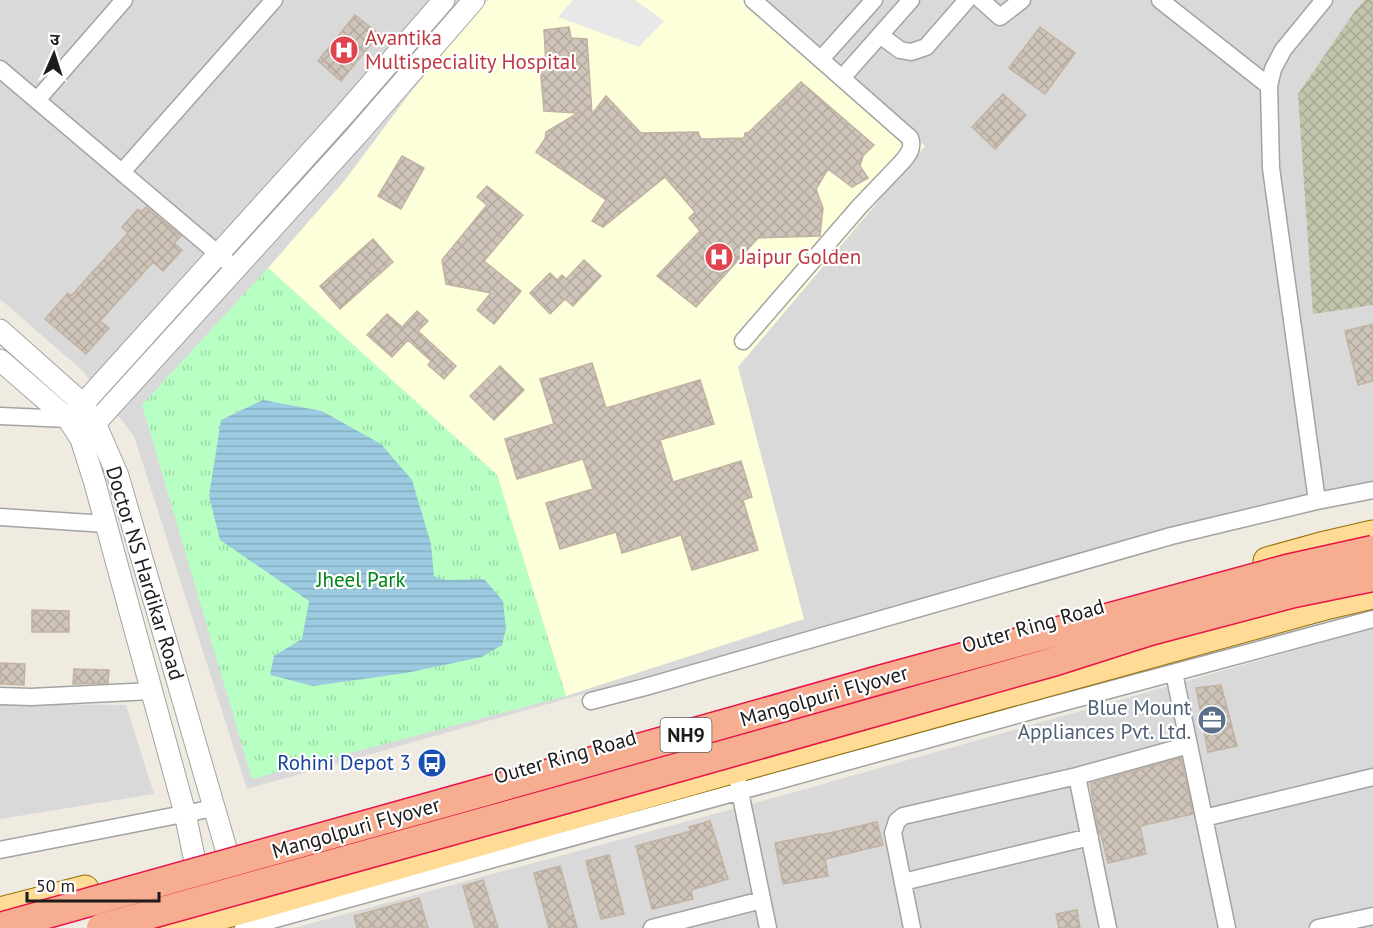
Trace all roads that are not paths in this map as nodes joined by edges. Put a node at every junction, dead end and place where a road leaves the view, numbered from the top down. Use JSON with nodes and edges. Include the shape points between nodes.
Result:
{"nodes":[{"id":1,"x":124,"y":0,"type":"edge"},
{"id":2,"x":274,"y":0,"type":"edge"},
{"id":3,"x":444,"y":0,"type":"edge"},
{"id":4,"x":474,"y":0,"type":"edge"},
{"id":5,"x":753,"y":0,"type":"edge"},
{"id":6,"x":873,"y":0,"type":"edge"},
{"id":7,"x":911,"y":0,"type":"edge"},
{"id":8,"x":966,"y":0,"type":"edge"},
{"id":9,"x":981,"y":0,"type":"edge"},
{"id":10,"x":1022,"y":0,"type":"edge"},
{"id":11,"x":1160,"y":0,"type":"edge"},
{"id":12,"x":1324,"y":0,"type":"edge"},
{"id":13,"x":880,"y":35,"type":"junction"},
{"id":14,"x":820,"y":59,"type":"junction"},
{"id":15,"x":0,"y":69,"type":"edge"},
{"id":16,"x":842,"y":78,"type":"junction"},
{"id":17,"x":1269,"y":86,"type":"junction"},
{"id":18,"x":37,"y":100,"type":"junction"},
{"id":19,"x":122,"y":172,"type":"junction"},
{"id":20,"x":218,"y":254,"type":"junction"},
{"id":21,"x":236,"y":269,"type":"junction"},
{"id":22,"x":0,"y":330,"type":"edge"},
{"id":23,"x":743,"y":341,"type":"dead end"},
{"id":24,"x":0,"y":360,"type":"edge"},
{"id":25,"x":76,"y":412,"type":"junction"},
{"id":26,"x":0,"y":416,"type":"edge"},
{"id":27,"x":88,"y":431,"type":"junction"},
{"id":28,"x":1373,"y":490,"type":"edge"},
{"id":29,"x":1317,"y":501,"type":"junction"},
{"id":30,"x":0,"y":517,"type":"edge"},
{"id":31,"x":106,"y":524,"type":"junction"},
{"id":32,"x":1373,"y":534,"type":"edge"},
{"id":33,"x":1373,"y":550,"type":"edge"},
{"id":34,"x":1373,"y":577,"type":"edge"},
{"id":35,"x":1373,"y":595,"type":"edge"},
{"id":36,"x":1373,"y":619,"type":"edge"},
{"id":37,"x":1174,"y":673,"type":"junction"},
{"id":38,"x":152,"y":692,"type":"junction"},
{"id":39,"x":0,"y":696,"type":"edge"},
{"id":40,"x":591,"y":701,"type":"dead end"},
{"id":41,"x":1189,"y":745,"type":"junction"},
{"id":42,"x":1077,"y":776,"type":"junction"},
{"id":43,"x":1373,"y":777,"type":"edge"},
{"id":44,"x":738,"y":780,"type":"junction"},
{"id":45,"x":213,"y":808,"type":"junction"},
{"id":46,"x":372,"y":812,"type":"junction"},
{"id":47,"x":185,"y":813,"type":"junction"},
{"id":48,"x":1204,"y":818,"type":"junction"},
{"id":49,"x":1090,"y":837,"type":"junction"},
{"id":50,"x":0,"y":850,"type":"edge"},
{"id":51,"x":227,"y":852,"type":"junction"},
{"id":52,"x":195,"y":862,"type":"junction"},
{"id":53,"x":396,"y":866,"type":"junction"},
{"id":54,"x":903,"y":882,"type":"junction"},
{"id":55,"x":762,"y":900,"type":"junction"},
{"id":56,"x":37,"y":902,"type":"junction"},
{"id":57,"x":0,"y":911,"type":"edge"},
{"id":58,"x":1373,"y":915,"type":"edge"},
{"id":59,"x":691,"y":923,"type":"edge"},
{"id":60,"x":0,"y":927,"type":"edge"},
{"id":61,"x":43,"y":928,"type":"edge"},
{"id":62,"x":101,"y":928,"type":"edge"},
{"id":63,"x":174,"y":928,"type":"edge"},
{"id":64,"x":243,"y":928,"type":"edge"},
{"id":65,"x":652,"y":928,"type":"edge"},
{"id":66,"x":768,"y":928,"type":"edge"},
{"id":67,"x":912,"y":928,"type":"edge"},
{"id":68,"x":1108,"y":928,"type":"edge"},
{"id":69,"x":1227,"y":928,"type":"edge"},
{"id":70,"x":1318,"y":928,"type":"edge"}],
"edges":[{"from":1,"to":18,"type":"street"},
{"from":2,"to":19,"type":"street"},
{"from":3,"to":20,"type":"street"},
{"from":4,"to":21,"type":"street"},
{"from":5,"to":14,"type":"street"},
{"from":6,"to":14,"type":"street"},
{"from":7,"to":13,"type":"street"},
{"from":8,"to":13,"type":"street","via":[[926,47],[911,52],[900,50]]},
{"from":9,"to":10,"type":"street","via":[[1000,17]]},
{"from":11,"to":17,"type":"street"},
{"from":12,"to":17,"type":"street","via":[[1283,50]]},
{"from":13,"to":16,"type":"street"},
{"from":14,"to":16,"type":"street"},
{"from":15,"to":18,"type":"street"},
{"from":16,"to":23,"type":"street","via":[[910,138],[911,148]]},
{"from":17,"to":29,"type":"street","via":[[1271,168]]},
{"from":18,"to":19,"type":"street"},
{"from":19,"to":20,"type":"street"},
{"from":20,"to":21,"type":"street"},
{"from":20,"to":25,"type":"street"},
{"from":21,"to":27,"type":"street"},
{"from":22,"to":25,"type":"street","name":"Doctor NS Hardikar Road"},
{"from":24,"to":25,"type":"street","name":"Doctor NS Hardikar Road"},
{"from":25,"to":26,"type":"street"},
{"from":25,"to":27,"type":"street","name":"Doctor NS Hardikar Road"},
{"from":27,"to":31,"type":"street","name":"Doctor NS Hardikar Road"},
{"from":27,"to":45,"type":"street","name":"Doctor NS Hardikar Road","via":[[118,476]]},
{"from":28,"to":29,"type":"street"},
{"from":29,"to":40,"type":"street","via":[[1171,536]]},
{"from":30,"to":31,"type":"street"},
{"from":31,"to":38,"type":"street","name":"Doctor NS Hardikar Road"},
{"from":32,"to":46,"type":"main road","name":"Outer Ring Road"},
{"from":33,"to":60,"type":"highway","name":"Mangolpuri Flyover","number":"NH9","bridge":true,"via":[[1287,569],[883,679]]},
{"from":34,"to":62,"type":"highway","name":"Mangolpuri Flyover","number":"NH9","bridge":true,"via":[[1294,593],[1150,632]]},
{"from":35,"to":44,"type":"main road"},
{"from":36,"to":37,"type":"street"},
{"from":37,"to":41,"type":"street"},
{"from":37,"to":44,"type":"street"},
{"from":38,"to":39,"type":"street"},
{"from":38,"to":47,"type":"street","name":"Doctor NS Hardikar Road"},
{"from":41,"to":42,"type":"street"},
{"from":41,"to":48,"type":"street"},
{"from":42,"to":49,"type":"street"},
{"from":42,"to":54,"type":"street","via":[[903,816],[893,833]]},
{"from":43,"to":48,"type":"street"},
{"from":44,"to":53,"type":"main road"},
{"from":44,"to":55,"type":"street"},
{"from":44,"to":64,"type":"street"},
{"from":45,"to":47,"type":"street"},
{"from":45,"to":51,"type":"street","name":"Doctor NS Hardikar Road"},
{"from":46,"to":51,"type":"main road","name":"Outer Ring Road"},
{"from":46,"to":53,"type":"main road"},
{"from":47,"to":50,"type":"street"},
{"from":47,"to":52,"type":"street","name":"Doctor NS Hardikar Road"},
{"from":48,"to":69,"type":"street"},
{"from":49,"to":54,"type":"street"},
{"from":49,"to":68,"type":"street"},
{"from":51,"to":52,"type":"main road","name":"Outer Ring Road"},
{"from":52,"to":56,"type":"main road","name":"Outer Ring Road"},
{"from":53,"to":63,"type":"main road"},
{"from":54,"to":67,"type":"street"},
{"from":55,"to":59,"type":"street"},
{"from":55,"to":66,"type":"street"},
{"from":56,"to":57,"type":"main road","name":"Outer Ring Road"},
{"from":56,"to":61,"type":"main road"},
{"from":58,"to":70,"type":"street"},
{"from":59,"to":65,"type":"street"}]}
